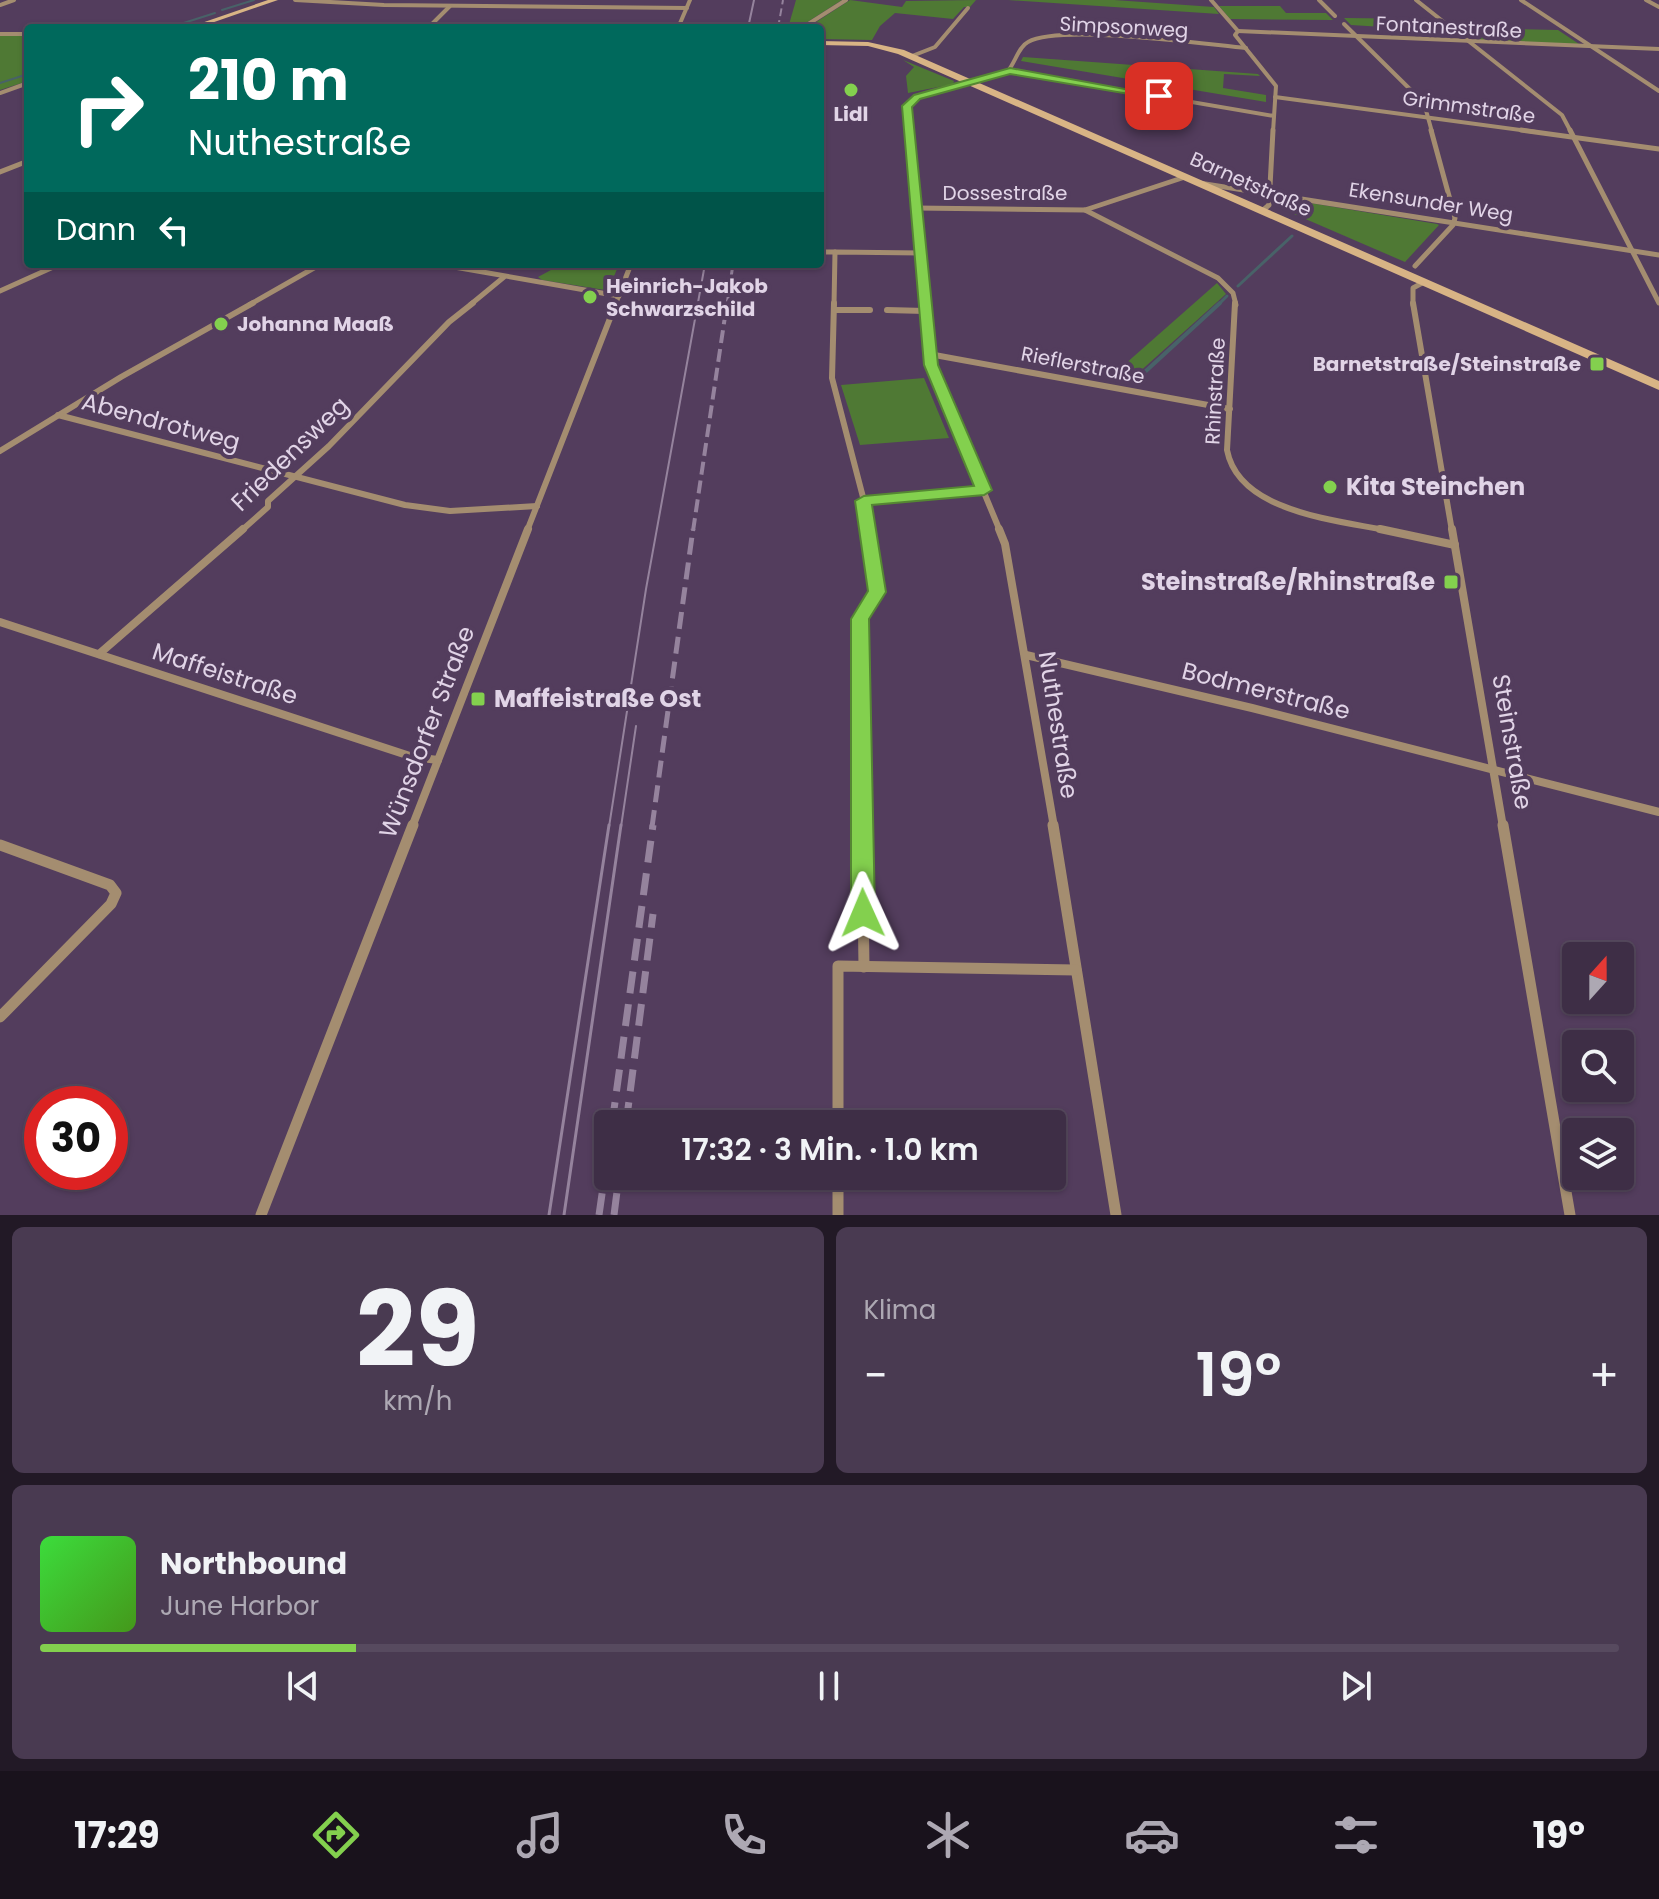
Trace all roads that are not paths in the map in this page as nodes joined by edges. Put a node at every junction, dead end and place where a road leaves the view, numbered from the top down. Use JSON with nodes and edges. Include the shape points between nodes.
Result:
{"nodes":[{"id":1,"x":14,"y":0,"type":"edge"},
{"id":2,"x":275,"y":0,"type":"edge"},
{"id":3,"x":295,"y":0,"type":"edge"},
{"id":4,"x":690,"y":0,"type":"edge"},
{"id":5,"x":846,"y":0,"type":"edge"},
{"id":6,"x":1211,"y":0,"type":"edge"},
{"id":7,"x":1319,"y":0,"type":"edge"},
{"id":8,"x":1416,"y":0,"type":"edge"},
{"id":9,"x":1521,"y":0,"type":"edge"},
{"id":10,"x":1646,"y":0,"type":"edge"},
{"id":11,"x":0,"y":5,"type":"edge"},
{"id":12,"x":450,"y":6,"type":"junction"},
{"id":13,"x":1659,"y":7,"type":"edge"},
{"id":14,"x":687,"y":8,"type":"junction"},
{"id":15,"x":968,"y":8,"type":"dead end"},
{"id":16,"x":1335,"y":16,"type":"dead end"},
{"id":17,"x":1445,"y":23,"type":"dead end"},
{"id":18,"x":202,"y":24,"type":"edge"},
{"id":19,"x":432,"y":24,"type":"edge"},
{"id":20,"x":680,"y":24,"type":"edge"},
{"id":21,"x":808,"y":24,"type":"edge"},
{"id":22,"x":1344,"y":24,"type":"dead end"},
{"id":23,"x":1238,"y":31,"type":"junction"},
{"id":24,"x":1457,"y":32,"type":"dead end"},
{"id":25,"x":0,"y":34,"type":"edge"},
{"id":26,"x":24,"y":34,"type":"edge"},
{"id":27,"x":1356,"y":36,"type":"junction"},
{"id":28,"x":1470,"y":42,"type":"junction"},
{"id":29,"x":824,"y":43,"type":"edge"},
{"id":30,"x":1246,"y":48,"type":"junction"},
{"id":31,"x":1594,"y":49,"type":"junction"},
{"id":32,"x":1659,"y":49,"type":"edge"},
{"id":33,"x":912,"y":56,"type":"junction"},
{"id":34,"x":1010,"y":71,"type":"junction"},
{"id":35,"x":972,"y":82,"type":"junction"},
{"id":36,"x":24,"y":84,"type":"edge"},
{"id":37,"x":1659,"y":91,"type":"edge"},
{"id":38,"x":0,"y":93,"type":"edge"},
{"id":39,"x":1275,"y":97,"type":"junction"},
{"id":40,"x":1274,"y":116,"type":"junction"},
{"id":41,"x":1428,"y":117,"type":"junction"},
{"id":42,"x":1573,"y":137,"type":"junction"},
{"id":43,"x":1659,"y":149,"type":"edge"},
{"id":44,"x":24,"y":163,"type":"edge"},
{"id":45,"x":0,"y":172,"type":"edge"},
{"id":46,"x":1185,"y":177,"type":"junction"},
{"id":47,"x":1199,"y":183,"type":"junction"},
{"id":48,"x":1269,"y":192,"type":"junction"},
{"id":49,"x":916,"y":208,"type":"junction"},
{"id":50,"x":1085,"y":210,"type":"junction"},
{"id":51,"x":1262,"y":211,"type":"junction"},
{"id":52,"x":1454,"y":222,"type":"junction"},
{"id":53,"x":1632,"y":251,"type":"junction"},
{"id":54,"x":824,"y":252,"type":"edge"},
{"id":55,"x":835,"y":252,"type":"junction"},
{"id":56,"x":921,"y":253,"type":"junction"},
{"id":57,"x":1659,"y":255,"type":"edge"},
{"id":58,"x":1415,"y":266,"type":"dead end"},
{"id":59,"x":51,"y":268,"type":"edge"},
{"id":60,"x":314,"y":268,"type":"edge"},
{"id":61,"x":458,"y":268,"type":"edge"},
{"id":62,"x":630,"y":268,"type":"edge"},
{"id":63,"x":504,"y":277,"type":"junction"},
{"id":64,"x":1424,"y":282,"type":"junction"},
{"id":65,"x":0,"y":291,"type":"edge"},
{"id":66,"x":619,"y":296,"type":"junction"},
{"id":67,"x":1659,"y":303,"type":"edge"},
{"id":68,"x":834,"y":310,"type":"junction"},
{"id":69,"x":870,"y":310,"type":"dead end"},
{"id":70,"x":887,"y":310,"type":"dead end"},
{"id":71,"x":925,"y":311,"type":"junction"},
{"id":72,"x":929,"y":354,"type":"junction"},
{"id":73,"x":1659,"y":386,"type":"edge"},
{"id":74,"x":1230,"y":409,"type":"junction"},
{"id":75,"x":58,"y":415,"type":"junction"},
{"id":76,"x":0,"y":451,"type":"edge"},
{"id":77,"x":295,"y":477,"type":"junction"},
{"id":78,"x":984,"y":490,"type":"junction"},
{"id":79,"x":864,"y":501,"type":"junction"},
{"id":80,"x":537,"y":506,"type":"junction"},
{"id":81,"x":1455,"y":545,"type":"junction"},
{"id":82,"x":0,"y":622,"type":"edge"},
{"id":83,"x":99,"y":654,"type":"junction"},
{"id":84,"x":1026,"y":655,"type":"junction"},
{"id":85,"x":438,"y":760,"type":"junction"},
{"id":86,"x":1495,"y":770,"type":"junction"},
{"id":87,"x":1659,"y":812,"type":"edge"},
{"id":88,"x":0,"y":845,"type":"edge"},
{"id":89,"x":864,"y":967,"type":"junction"},
{"id":90,"x":1076,"y":970,"type":"junction"},
{"id":91,"x":0,"y":1017,"type":"edge"},
{"id":92,"x":838,"y":1110,"type":"edge"},
{"id":93,"x":838,"y":1190,"type":"edge"},
{"id":94,"x":261,"y":1215,"type":"edge"},
{"id":95,"x":838,"y":1215,"type":"edge"},
{"id":96,"x":1116,"y":1215,"type":"edge"},
{"id":97,"x":1570,"y":1215,"type":"edge"}],
"edges":[{"from":1,"to":11,"type":"street"},
{"from":2,"to":18,"type":"street"},
{"from":3,"to":12,"type":"street"},
{"from":4,"to":14,"type":"street"},
{"from":5,"to":21,"type":"street"},
{"from":6,"to":23,"type":"street"},
{"from":7,"to":16,"type":"street"},
{"from":8,"to":17,"type":"street"},
{"from":9,"to":31,"type":"street"},
{"from":10,"to":13,"type":"street"},
{"from":12,"to":14,"type":"street"},
{"from":12,"to":19,"type":"street"},
{"from":14,"to":20,"type":"street"},
{"from":15,"to":33,"type":"street","via":[[935,47]]},
{"from":22,"to":27,"type":"street"},
{"from":23,"to":27,"type":"street","name":"Fontanestraße"},
{"from":23,"to":30,"type":"street","via":[[1235,35]]},
{"from":24,"to":28,"type":"street"},
{"from":25,"to":26,"type":"street"},
{"from":27,"to":28,"type":"street","name":"Fontanestraße"},
{"from":27,"to":41,"type":"street","via":[[1423,101]]},
{"from":28,"to":31,"type":"street","name":"Fontanestraße"},
{"from":28,"to":42,"type":"street","via":[[1561,114]]},
{"from":29,"to":33,"type":"street","name":"Barnetstraße","via":[[876,45]]},
{"from":30,"to":34,"type":"street","name":"Simpsonweg","via":[[1051,36],[1025,43]]},
{"from":30,"to":39,"type":"street","via":[[1276,86]]},
{"from":31,"to":32,"type":"street","name":"Fontanestraße"},
{"from":31,"to":37,"type":"street"},
{"from":33,"to":35,"type":"street","name":"Barnetstraße"},
{"from":34,"to":35,"type":"street"},
{"from":34,"to":40,"type":"street"},
{"from":35,"to":46,"type":"street","name":"Barnetstraße"},
{"from":35,"to":49,"type":"street","name":"Nuthestraße","via":[[917,97],[907,106]]},
{"from":36,"to":38,"type":"street"},
{"from":39,"to":40,"type":"street"},
{"from":39,"to":41,"type":"street","name":"Grimmstraße"},
{"from":40,"to":48,"type":"street"},
{"from":41,"to":42,"type":"street","name":"Grimmstraße"},
{"from":41,"to":52,"type":"street"},
{"from":42,"to":43,"type":"street","name":"Grimmstraße"},
{"from":42,"to":53,"type":"street"},
{"from":44,"to":45,"type":"street"},
{"from":46,"to":47,"type":"street","name":"Barnetstraße"},
{"from":46,"to":50,"type":"street","name":"Dossestraße"},
{"from":47,"to":48,"type":"street","name":"Ekensunder Weg"},
{"from":47,"to":51,"type":"street","name":"Barnetstraße"},
{"from":48,"to":51,"type":"street","via":[[1269,205]]},
{"from":48,"to":52,"type":"street","name":"Ekensunder Weg"},
{"from":49,"to":50,"type":"street","name":"Dossestraße"},
{"from":49,"to":56,"type":"street","name":"Nuthestraße"},
{"from":50,"to":74,"type":"street","name":"Rhinstraße","via":[[1218,278],[1233,293]]},
{"from":51,"to":64,"type":"street","name":"Barnetstraße"},
{"from":52,"to":53,"type":"street","name":"Ekensunder Weg"},
{"from":52,"to":58,"type":"street"},
{"from":53,"to":57,"type":"street","name":"Ekensunder Weg"},
{"from":53,"to":67,"type":"street"},
{"from":54,"to":55,"type":"street"},
{"from":55,"to":56,"type":"street"},
{"from":55,"to":68,"type":"street"},
{"from":56,"to":71,"type":"street","name":"Nuthestraße"},
{"from":59,"to":65,"type":"street"},
{"from":60,"to":75,"type":"street"},
{"from":61,"to":63,"type":"street"},
{"from":62,"to":66,"type":"street","name":"Wünsdorfer Straße"},
{"from":63,"to":66,"type":"street"},
{"from":63,"to":77,"type":"street","name":"Friedensweg","via":[[449,322]]},
{"from":64,"to":73,"type":"street","name":"Barnetstraße"},
{"from":64,"to":81,"type":"street","name":"Steinstraße","via":[[1413,288],[1412,297]]},
{"from":66,"to":80,"type":"street","name":"Wünsdorfer Straße"},
{"from":68,"to":69,"type":"street"},
{"from":68,"to":79,"type":"street","via":[[832,378]]},
{"from":70,"to":71,"type":"street"},
{"from":71,"to":72,"type":"street","name":"Nuthestraße"},
{"from":72,"to":74,"type":"street","name":"Rieflerstraße"},
{"from":72,"to":78,"type":"street","name":"Nuthestraße"},
{"from":74,"to":81,"type":"street","name":"Rhinstraße","via":[[1230,466],[1269,501]]},
{"from":75,"to":76,"type":"street"},
{"from":75,"to":77,"type":"street","name":"Abendrotweg"},
{"from":77,"to":80,"type":"street","name":"Abendrotweg","via":[[450,511]]},
{"from":77,"to":83,"type":"street","name":"Friedensweg","via":[[268,501],[268,507]]},
{"from":78,"to":79,"type":"street"},
{"from":78,"to":84,"type":"street","name":"Nuthestraße","via":[[1005,544]]},
{"from":79,"to":89,"type":"street","via":[[877,592],[860,619]]},
{"from":80,"to":85,"type":"street","name":"Wünsdorfer Straße"},
{"from":81,"to":86,"type":"street","name":"Steinstraße"},
{"from":82,"to":83,"type":"street","name":"Maffeistraße"},
{"from":83,"to":85,"type":"street","name":"Maffeistraße","via":[[413,757]]},
{"from":84,"to":86,"type":"street","name":"Bodmerstraße"},
{"from":84,"to":90,"type":"street","name":"Nuthestraße"},
{"from":85,"to":94,"type":"street","name":"Wünsdorfer Straße"},
{"from":86,"to":87,"type":"street","name":"Bodmerstraße"},
{"from":86,"to":97,"type":"street","name":"Steinstraße"},
{"from":88,"to":91,"type":"street","via":[[110,885],[116,893]]},
{"from":89,"to":90,"type":"street"},
{"from":89,"to":92,"type":"street","via":[[838,966]]},
{"from":90,"to":96,"type":"street","name":"Nuthestraße"},
{"from":93,"to":95,"type":"street"}]}
